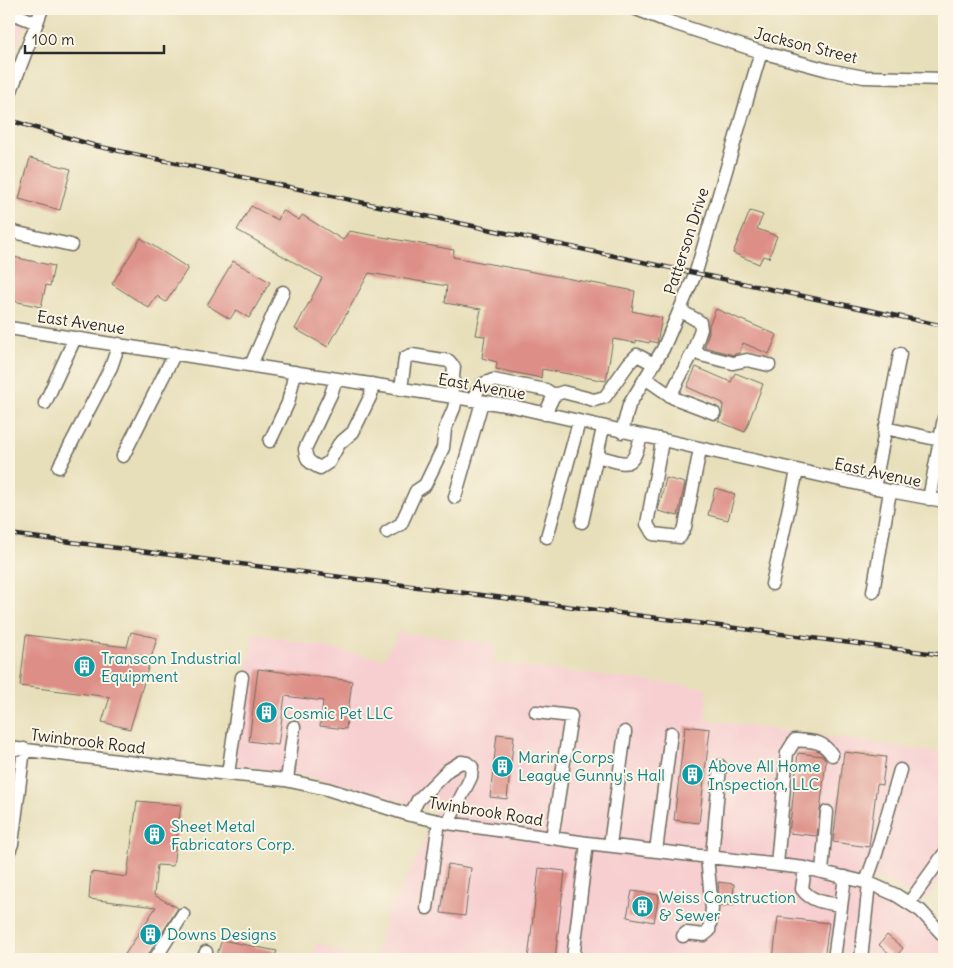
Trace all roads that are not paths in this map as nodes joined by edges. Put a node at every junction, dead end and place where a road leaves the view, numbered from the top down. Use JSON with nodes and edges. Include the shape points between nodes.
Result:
{"nodes":[{"id":1,"x":42,"y":9,"type":"edge"},
{"id":2,"x":636,"y":9,"type":"edge"},
{"id":3,"x":9,"y":12,"type":"edge"},
{"id":4,"x":36,"y":22,"type":"junction"},
{"id":5,"x":761,"y":52,"type":"junction"},
{"id":6,"x":944,"y":79,"type":"edge"},
{"id":7,"x":9,"y":96,"type":"edge"},
{"id":8,"x":9,"y":231,"type":"edge"},
{"id":9,"x":72,"y":245,"type":"dead end"},
{"id":10,"x":282,"y":292,"type":"dead end"},
{"id":11,"x":681,"y":311,"type":"junction"},
{"id":12,"x":9,"y":328,"type":"edge"},
{"id":13,"x":75,"y":338,"type":"junction"},
{"id":14,"x":119,"y":344,"type":"junction"},
{"id":15,"x":694,"y":350,"type":"junction"},
{"id":16,"x":175,"y":353,"type":"junction"},
{"id":17,"x":900,"y":354,"type":"dead end"},
{"id":18,"x":654,"y":364,"type":"junction"},
{"id":19,"x":251,"y":365,"type":"junction"},
{"id":20,"x":768,"y":365,"type":"dead end"},
{"id":21,"x":296,"y":372,"type":"junction"},
{"id":22,"x":646,"y":378,"type":"junction"},
{"id":23,"x":336,"y":379,"type":"junction"},
{"id":24,"x":372,"y":384,"type":"junction"},
{"id":25,"x":401,"y":389,"type":"junction"},
{"id":26,"x":554,"y":394,"type":"junction"},
{"id":27,"x":670,"y":396,"type":"junction"},
{"id":28,"x":454,"y":397,"type":"junction"},
{"id":29,"x":477,"y":401,"type":"junction"},
{"id":30,"x":44,"y":403,"type":"dead end"},
{"id":31,"x":714,"y":413,"type":"dead end"},
{"id":32,"x":545,"y":414,"type":"junction"},
{"id":33,"x":944,"y":418,"type":"edge"},
{"id":34,"x":579,"y":422,"type":"junction"},
{"id":35,"x":603,"y":428,"type":"junction"},
{"id":36,"x":885,"y":428,"type":"junction"},
{"id":37,"x":622,"y":432,"type":"junction"},
{"id":38,"x":641,"y":436,"type":"junction"},
{"id":39,"x":940,"y":440,"type":"junction"},
{"id":40,"x":270,"y":441,"type":"dead end"},
{"id":41,"x":662,"y":441,"type":"junction"},
{"id":42,"x":700,"y":449,"type":"junction"},
{"id":43,"x":123,"y":456,"type":"dead end"},
{"id":44,"x":597,"y":456,"type":"junction"},
{"id":45,"x":59,"y":467,"type":"dead end"},
{"id":46,"x":797,"y":471,"type":"junction"},
{"id":47,"x":874,"y":488,"type":"junction"},
{"id":48,"x":890,"y":491,"type":"junction"},
{"id":49,"x":455,"y":497,"type":"dead end"},
{"id":50,"x":929,"y":499,"type":"junction"},
{"id":51,"x":944,"y":501,"type":"edge"},
{"id":52,"x":582,"y":522,"type":"dead end"},
{"id":53,"x":386,"y":532,"type":"dead end"},
{"id":54,"x":547,"y":537,"type":"dead end"},
{"id":55,"x":772,"y":584,"type":"dead end"},
{"id":56,"x":873,"y":592,"type":"dead end"},
{"id":57,"x":242,"y":677,"type":"dead end"},
{"id":58,"x":536,"y":712,"type":"dead end"},
{"id":59,"x":294,"y":727,"type":"dead end"},
{"id":60,"x":625,"y":732,"type":"dead end"},
{"id":61,"x":671,"y":733,"type":"dead end"},
{"id":62,"x":9,"y":748,"type":"edge"},
{"id":63,"x":24,"y":749,"type":"junction"},
{"id":64,"x":832,"y":755,"type":"dead end"},
{"id":65,"x":720,"y":766,"type":"dead end"},
{"id":66,"x":900,"y":770,"type":"dead end"},
{"id":67,"x":228,"y":774,"type":"junction"},
{"id":68,"x":287,"y":780,"type":"junction"},
{"id":69,"x":827,"y":812,"type":"dead end"},
{"id":70,"x":410,"y":815,"type":"junction"},
{"id":71,"x":443,"y":822,"type":"junction"},
{"id":72,"x":552,"y":838,"type":"junction"},
{"id":73,"x":586,"y":843,"type":"junction"},
{"id":74,"x":610,"y":845,"type":"junction"},
{"id":75,"x":9,"y":850,"type":"edge"},
{"id":76,"x":656,"y":851,"type":"junction"},
{"id":77,"x":944,"y":854,"type":"edge"},
{"id":78,"x":710,"y":857,"type":"junction"},
{"id":79,"x":777,"y":864,"type":"junction"},
{"id":80,"x":805,"y":868,"type":"junction"},
{"id":81,"x":822,"y":872,"type":"junction"},
{"id":82,"x":845,"y":877,"type":"junction"},
{"id":83,"x":868,"y":882,"type":"junction"},
{"id":84,"x":908,"y":903,"type":"junction"},
{"id":85,"x":841,"y":905,"type":"junction"},
{"id":86,"x":427,"y":908,"type":"dead end"},
{"id":87,"x":183,"y":914,"type":"dead end"},
{"id":88,"x":683,"y":936,"type":"dead end"},
{"id":89,"x":944,"y":936,"type":"edge"},
{"id":90,"x":154,"y":959,"type":"edge"},
{"id":91,"x":573,"y":959,"type":"edge"},
{"id":92,"x":834,"y":959,"type":"edge"},
{"id":93,"x":861,"y":959,"type":"edge"}],
"edges":[{"from":1,"to":4,"type":"street"},
{"from":2,"to":5,"type":"street","name":"Jackson Street"},
{"from":3,"to":4,"type":"street"},
{"from":4,"to":7,"type":"street"},
{"from":5,"to":6,"type":"street","name":"Jackson Street","via":[[864,77]]},
{"from":5,"to":11,"type":"street","name":"Patterson Drive","via":[[696,272]]},
{"from":8,"to":9,"type":"street"},
{"from":10,"to":19,"type":"street"},
{"from":11,"to":15,"type":"street","via":[[700,322]]},
{"from":11,"to":18,"type":"street","name":"Patterson Drive"},
{"from":12,"to":13,"type":"street","name":"East Avenue"},
{"from":13,"to":14,"type":"street","name":"East Avenue"},
{"from":13,"to":30,"type":"street"},
{"from":14,"to":16,"type":"street","name":"East Avenue"},
{"from":14,"to":45,"type":"street","via":[[111,367]]},
{"from":15,"to":20,"type":"street","via":[[700,355],[733,363],[747,360]]},
{"from":15,"to":27,"type":"street"},
{"from":16,"to":19,"type":"street","name":"East Avenue"},
{"from":16,"to":43,"type":"street"},
{"from":17,"to":36,"type":"street"},
{"from":18,"to":22,"type":"street","name":"Patterson Drive"},
{"from":18,"to":26,"type":"street","via":[[637,355],[605,397],[594,400],[563,392]]},
{"from":19,"to":21,"type":"street","name":"East Avenue"},
{"from":21,"to":23,"type":"street","name":"East Avenue"},
{"from":21,"to":40,"type":"street","via":[[288,403]]},
{"from":22,"to":27,"type":"street"},
{"from":22,"to":37,"type":"street","name":"Patterson Drive","via":[[629,405]]},
{"from":23,"to":24,"type":"street","name":"East Avenue"},
{"from":23,"to":24,"type":"street","via":[[305,450],[309,463],[320,468],[329,462],[352,432]]},
{"from":24,"to":25,"type":"street","name":"East Avenue"},
{"from":25,"to":28,"type":"street","name":"East Avenue"},
{"from":25,"to":28,"type":"street","via":[[405,358],[412,354],[449,362],[454,367]]},
{"from":26,"to":29,"type":"street","via":[[493,380],[484,384]]},
{"from":26,"to":32,"type":"street"},
{"from":27,"to":31,"type":"street"},
{"from":28,"to":29,"type":"street","name":"East Avenue"},
{"from":28,"to":53,"type":"street","via":[[443,448],[425,485],[416,491],[401,524]]},
{"from":29,"to":32,"type":"street","name":"East Avenue"},
{"from":29,"to":49,"type":"street"},
{"from":32,"to":34,"type":"street","name":"East Avenue"},
{"from":33,"to":39,"type":"street"},
{"from":34,"to":35,"type":"street","name":"East Avenue"},
{"from":34,"to":54,"type":"street"},
{"from":35,"to":37,"type":"street","name":"East Avenue"},
{"from":35,"to":44,"type":"street"},
{"from":36,"to":39,"type":"street"},
{"from":36,"to":47,"type":"street"},
{"from":37,"to":38,"type":"street","name":"East Avenue"},
{"from":38,"to":41,"type":"street","name":"East Avenue"},
{"from":38,"to":44,"type":"street","via":[[636,455],[630,462]]},
{"from":39,"to":50,"type":"street"},
{"from":41,"to":42,"type":"street","name":"East Avenue"},
{"from":41,"to":42,"type":"street","via":[[647,524],[654,534],[680,537],[685,527]]},
{"from":42,"to":46,"type":"street","name":"East Avenue"},
{"from":44,"to":52,"type":"street"},
{"from":46,"to":47,"type":"street","name":"East Avenue"},
{"from":46,"to":55,"type":"street"},
{"from":47,"to":48,"type":"street","name":"East Avenue"},
{"from":48,"to":50,"type":"street","name":"East Avenue"},
{"from":48,"to":56,"type":"street"},
{"from":50,"to":51,"type":"street","name":"East Avenue"},
{"from":57,"to":67,"type":"street"},
{"from":58,"to":72,"type":"street","via":[[571,716]]},
{"from":59,"to":68,"type":"street"},
{"from":60,"to":74,"type":"street"},
{"from":61,"to":76,"type":"street"},
{"from":62,"to":63,"type":"street","name":"Twinbrook Road"},
{"from":63,"to":67,"type":"street","name":"Twinbrook Road"},
{"from":63,"to":75,"type":"street"},
{"from":64,"to":79,"type":"street","via":[[817,742],[795,740],[787,754]]},
{"from":65,"to":78,"type":"street"},
{"from":66,"to":83,"type":"street"},
{"from":67,"to":68,"type":"street","name":"Twinbrook Road"},
{"from":68,"to":70,"type":"street","name":"Twinbrook Road"},
{"from":69,"to":81,"type":"street"},
{"from":70,"to":71,"type":"street","name":"Twinbrook Road"},
{"from":70,"to":71,"type":"street","via":[[418,800],[448,770],[461,762],[467,763],[472,767],[471,777]]},
{"from":71,"to":72,"type":"street","name":"Twinbrook Road"},
{"from":71,"to":86,"type":"street"},
{"from":72,"to":73,"type":"street","name":"Twinbrook Road"},
{"from":73,"to":74,"type":"street","name":"Twinbrook Road"},
{"from":73,"to":91,"type":"street"},
{"from":74,"to":76,"type":"street","name":"Twinbrook Road"},
{"from":76,"to":78,"type":"street","name":"Twinbrook Road"},
{"from":77,"to":84,"type":"street"},
{"from":78,"to":79,"type":"street","name":"Twinbrook Road"},
{"from":78,"to":88,"type":"street","via":[[712,909],[709,931],[704,935],[686,933]]},
{"from":79,"to":80,"type":"street","name":"Twinbrook Road"},
{"from":80,"to":81,"type":"street","name":"Twinbrook Road"},
{"from":80,"to":85,"type":"street","via":[[804,892],[818,901]]},
{"from":81,"to":82,"type":"street","name":"Twinbrook Road"},
{"from":82,"to":83,"type":"street","name":"Twinbrook Road"},
{"from":82,"to":85,"type":"street"},
{"from":83,"to":84,"type":"street","name":"Twinbrook Road"},
{"from":83,"to":93,"type":"street"},
{"from":84,"to":89,"type":"street","name":"Twinbrook Road"},
{"from":85,"to":92,"type":"street"},
{"from":87,"to":90,"type":"street"}]}
